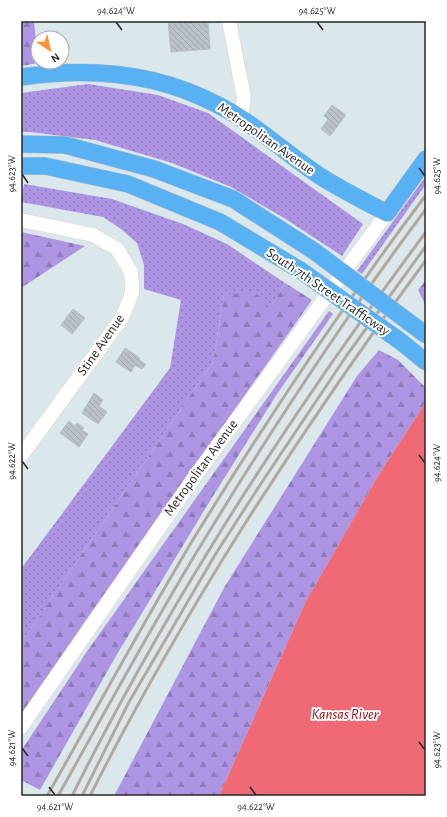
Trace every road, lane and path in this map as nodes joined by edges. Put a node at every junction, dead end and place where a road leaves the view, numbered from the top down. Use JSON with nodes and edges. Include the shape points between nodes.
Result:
{"nodes":[{"id":1,"x":229,"y":21,"type":"edge"},
{"id":2,"x":21,"y":76,"type":"edge"},
{"id":3,"x":241,"y":119,"type":"junction"},
{"id":4,"x":21,"y":144,"type":"edge"},
{"id":5,"x":426,"y":159,"type":"edge"},
{"id":6,"x":21,"y":166,"type":"edge"},
{"id":7,"x":387,"y":213,"type":"junction"},
{"id":8,"x":21,"y":220,"type":"edge"},
{"id":9,"x":426,"y":335,"type":"edge"},
{"id":10,"x":426,"y":362,"type":"edge"},
{"id":11,"x":21,"y":456,"type":"edge"},
{"id":12,"x":21,"y":727,"type":"edge"}],
"edges":[{"from":1,"to":3,"type":"street","via":[[244,98]]},
{"from":2,"to":3,"type":"main road","name":"Metropolitan Avenue","via":[[96,72],[148,79],[196,94]]},
{"from":3,"to":7,"type":"main road","name":"Metropolitan Avenue","via":[[323,178]]},
{"from":4,"to":9,"type":"main road","name":"South 7th Street Trafficway","bridge":true,"via":[[65,145],[154,169],[233,199],[314,250]]},
{"from":5,"to":7,"type":"main road","name":"Metropolitan Avenue"},
{"from":6,"to":10,"type":"main road","name":"South 7th Street Trafficway","bridge":true,"via":[[45,166],[128,184],[220,222],[300,270]]},
{"from":7,"to":12,"type":"street","name":"Metropolitan Avenue","via":[[194,478]]},
{"from":8,"to":11,"type":"street","name":"Stine Avenue","via":[[93,235],[117,249],[130,272],[132,293],[122,318]]}]}
